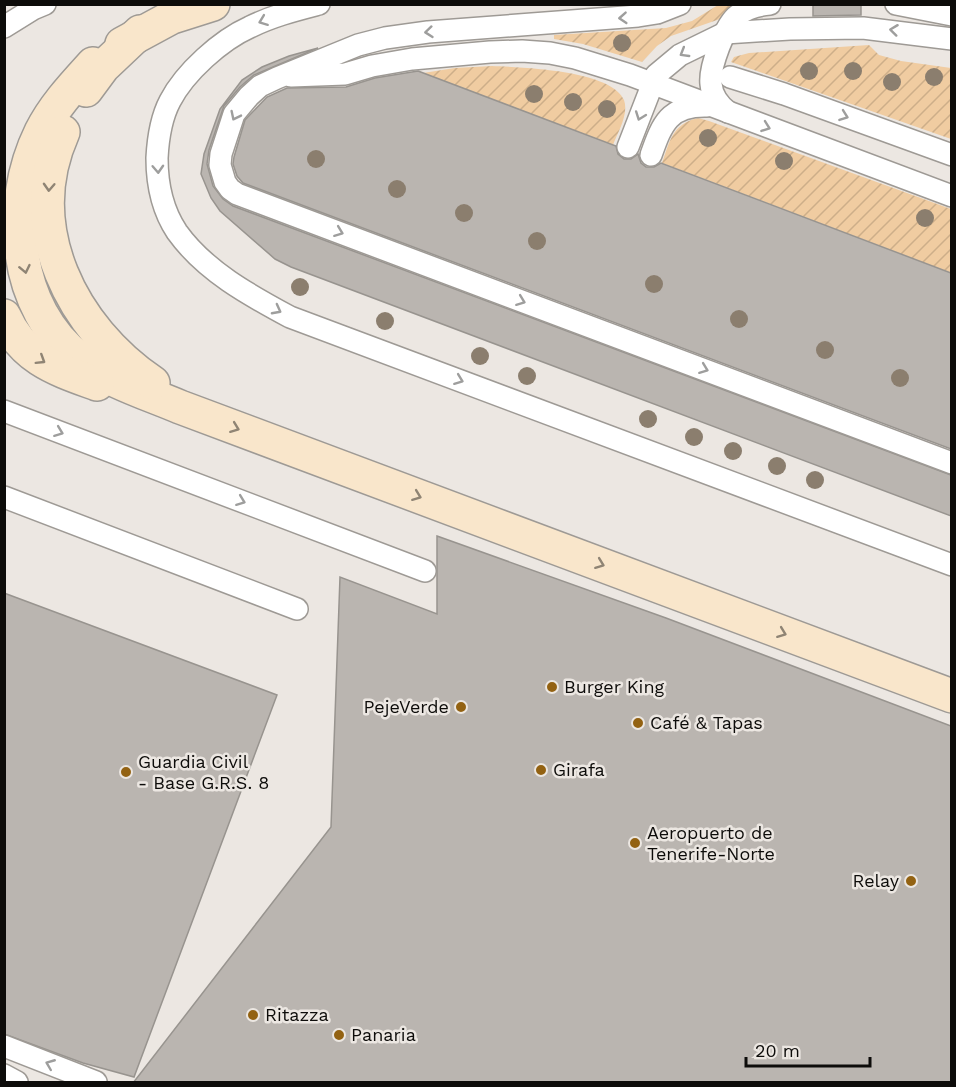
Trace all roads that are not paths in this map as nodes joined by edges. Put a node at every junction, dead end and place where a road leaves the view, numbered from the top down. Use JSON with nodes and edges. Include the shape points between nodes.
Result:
{"nodes":[{"id":1,"x":45,"y":4,"type":"edge"},
{"id":2,"x":213,"y":4,"type":"edge"},
{"id":3,"x":319,"y":4,"type":"edge"},
{"id":4,"x":680,"y":4,"type":"edge"},
{"id":5,"x":770,"y":4,"type":"edge"},
{"id":6,"x":896,"y":4,"type":"edge"},
{"id":7,"x":951,"y":15,"type":"edge"},
{"id":8,"x":4,"y":27,"type":"edge"},
{"id":9,"x":140,"y":32,"type":"junction"},
{"id":10,"x":725,"y":33,"type":"junction"},
{"id":11,"x":951,"y":39,"type":"edge"},
{"id":12,"x":93,"y":64,"type":"junction"},
{"id":13,"x":287,"y":76,"type":"dead end"},
{"id":14,"x":730,"y":77,"type":"dead end"},
{"id":15,"x":652,"y":84,"type":"junction"},
{"id":16,"x":722,"y":110,"type":"junction"},
{"id":17,"x":628,"y":147,"type":"dead end"},
{"id":18,"x":651,"y":155,"type":"dead end"},
{"id":19,"x":951,"y":155,"type":"edge"},
{"id":20,"x":4,"y":169,"type":"edge"},
{"id":21,"x":951,"y":196,"type":"edge"},
{"id":22,"x":4,"y":316,"type":"edge"},
{"id":23,"x":189,"y":410,"type":"junction"},
{"id":24,"x":4,"y":411,"type":"edge"},
{"id":25,"x":951,"y":463,"type":"edge"},
{"id":26,"x":4,"y":497,"type":"edge"},
{"id":27,"x":951,"y":565,"type":"edge"},
{"id":28,"x":425,"y":571,"type":"dead end"},
{"id":29,"x":297,"y":609,"type":"dead end"},
{"id":30,"x":951,"y":696,"type":"edge"},
{"id":31,"x":4,"y":1046,"type":"edge"},
{"id":32,"x":4,"y":1075,"type":"edge"},
{"id":33,"x":18,"y":1083,"type":"edge"},
{"id":34,"x":96,"y":1083,"type":"edge"}],
"edges":[{"from":1,"to":8,"type":"lane"},
{"from":2,"to":9,"type":"main road"},
{"from":3,"to":27,"type":"lane","one_way":true,"via":[[249,27],[221,44],[192,72],[171,100],[163,119],[157,168],[166,212],[177,232],[223,278],[290,317]]},
{"from":4,"to":25,"type":"lane","one_way":true,"via":[[638,16],[428,32],[358,45],[277,78],[249,96],[234,114],[221,154],[222,175],[237,194]]},
{"from":5,"to":10,"type":"lane","via":[[738,14]]},
{"from":6,"to":7,"type":"lane"},
{"from":9,"to":12,"type":"main road"},
{"from":9,"to":23,"type":"main road","one_way":true,"via":[[103,67],[72,111],[49,174],[51,237],[57,266],[91,326],[112,350]]},
{"from":11,"to":10,"type":"lane","one_way":true,"via":[[863,28]]},
{"from":10,"to":15,"type":"lane","one_way":true,"via":[[669,62]]},
{"from":10,"to":16,"type":"lane","via":[[713,65],[711,84]]},
{"from":12,"to":20,"type":"main road","via":[[27,121]]},
{"from":12,"to":23,"type":"main road","one_way":true,"via":[[57,106],[29,162],[21,193],[23,262],[29,288],[44,320],[82,360],[114,379]]},
{"from":13,"to":15,"type":"lane","via":[[345,74],[412,59],[522,51],[575,58]]},
{"from":14,"to":19,"type":"lane","one_way":true},
{"from":15,"to":16,"type":"lane"},
{"from":15,"to":17,"type":"lane","one_way":true},
{"from":16,"to":18,"type":"lane","via":[[686,107],[676,112],[660,129]]},
{"from":16,"to":21,"type":"lane","one_way":true},
{"from":22,"to":23,"type":"main road","one_way":true,"via":[[23,347],[41,361],[110,388]]},
{"from":23,"to":30,"type":"main road","one_way":true},
{"from":24,"to":28,"type":"lane","one_way":true},
{"from":26,"to":29,"type":"lane"},
{"from":34,"to":31,"type":"lane","one_way":true},
{"from":32,"to":33,"type":"lane"}]}
